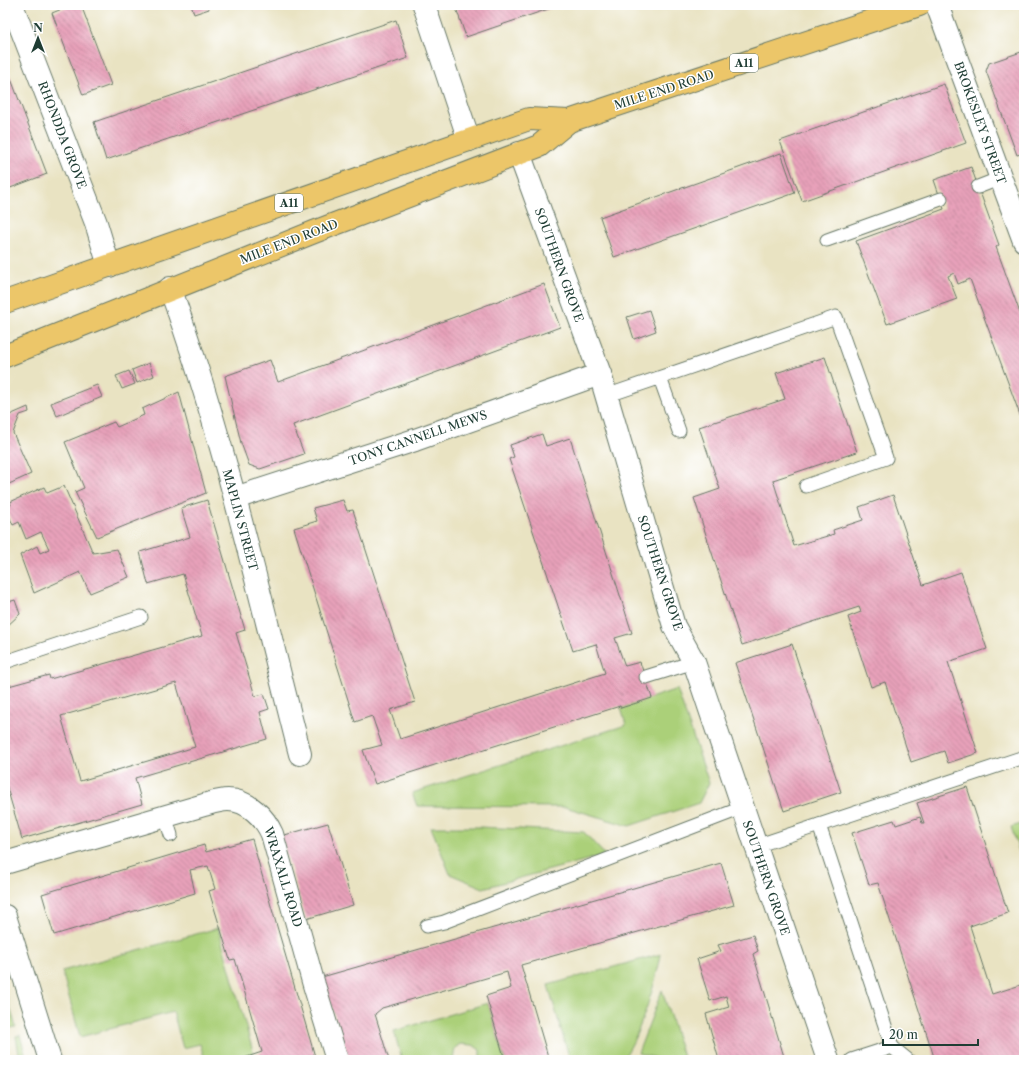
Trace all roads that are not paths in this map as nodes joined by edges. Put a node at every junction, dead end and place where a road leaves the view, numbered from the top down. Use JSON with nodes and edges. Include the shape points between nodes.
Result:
{"nodes":[{"id":1,"x":12,"y":5,"type":"edge"},
{"id":2,"x":424,"y":5,"type":"edge"},
{"id":3,"x":919,"y":5,"type":"edge"},
{"id":4,"x":938,"y":5,"type":"edge"},
{"id":5,"x":569,"y":121,"type":"junction"},
{"id":6,"x":469,"y":140,"type":"junction"},
{"id":7,"x":519,"y":153,"type":"junction"},
{"id":8,"x":1001,"y":178,"type":"junction"},
{"id":9,"x":978,"y":187,"type":"dead end"},
{"id":10,"x":941,"y":199,"type":"dead end"},
{"id":11,"x":827,"y":240,"type":"dead end"},
{"id":12,"x":1024,"y":241,"type":"edge"},
{"id":13,"x":109,"y":266,"type":"junction"},
{"id":14,"x":170,"y":288,"type":"junction"},
{"id":15,"x":5,"y":302,"type":"edge"},
{"id":16,"x":5,"y":356,"type":"edge"},
{"id":17,"x":600,"y":374,"type":"junction"},
{"id":18,"x":660,"y":378,"type":"junction"},
{"id":19,"x":606,"y":396,"type":"junction"},
{"id":20,"x":679,"y":431,"type":"dead end"},
{"id":21,"x":806,"y":486,"type":"dead end"},
{"id":22,"x":235,"y":498,"type":"junction"},
{"id":23,"x":140,"y":617,"type":"dead end"},
{"id":24,"x":5,"y":662,"type":"edge"},
{"id":25,"x":694,"y":662,"type":"junction"},
{"id":26,"x":646,"y":677,"type":"dead end"},
{"id":27,"x":300,"y":754,"type":"dead end"},
{"id":28,"x":1024,"y":757,"type":"edge"},
{"id":29,"x":742,"y":808,"type":"junction"},
{"id":30,"x":819,"y":825,"type":"junction"},
{"id":31,"x":756,"y":846,"type":"junction"},
{"id":32,"x":5,"y":863,"type":"edge"},
{"id":33,"x":5,"y":916,"type":"edge"},
{"id":34,"x":427,"y":926,"type":"dead end"},
{"id":35,"x":892,"y":1047,"type":"junction"},
{"id":36,"x":50,"y":1060,"type":"edge"},
{"id":37,"x":337,"y":1060,"type":"edge"},
{"id":38,"x":828,"y":1060,"type":"edge"},
{"id":39,"x":852,"y":1060,"type":"edge"},
{"id":40,"x":908,"y":1060,"type":"edge"}],
"edges":[{"from":1,"to":13,"type":"street","name":"RHONDDA GROVE","via":[[96,223]]},
{"from":2,"to":6,"type":"street"},
{"from":3,"to":5,"type":"highway","name":"MILE END ROAD","number":"A11"},
{"from":4,"to":8,"type":"street","name":"BROKESLEY STREET"},
{"from":5,"to":6,"type":"highway","name":"MILE END ROAD","number":"A11","via":[[529,119]]},
{"from":5,"to":7,"type":"highway","name":"MILE END ROAD","number":"A11","via":[[539,146]]},
{"from":6,"to":13,"type":"highway","name":"MILE END ROAD","number":"A11"},
{"from":7,"to":14,"type":"highway","name":"MILE END ROAD","number":"A11"},
{"from":7,"to":17,"type":"street","name":"SOUTHERN GROVE"},
{"from":8,"to":9,"type":"lane"},
{"from":8,"to":12,"type":"street","name":"BROKESLEY STREET"},
{"from":10,"to":11,"type":"lane"},
{"from":13,"to":15,"type":"highway","name":"MILE END ROAD","number":"A11"},
{"from":14,"to":16,"type":"highway","name":"MILE END ROAD","number":"A11"},
{"from":14,"to":22,"type":"street","name":"MAPLIN STREET","via":[[199,374]]},
{"from":17,"to":19,"type":"street","name":"SOUTHERN GROVE"},
{"from":17,"to":22,"type":"street","name":"TONY CANNELL MEWS","via":[[415,440]]},
{"from":18,"to":19,"type":"lane"},
{"from":18,"to":20,"type":"lane"},
{"from":18,"to":21,"type":"lane","via":[[836,317],[886,458]]},
{"from":19,"to":25,"type":"street","name":"SOUTHERN GROVE","via":[[674,626]]},
{"from":22,"to":27,"type":"street","name":"MAPLIN STREET"},
{"from":23,"to":24,"type":"lane"},
{"from":25,"to":26,"type":"lane"},
{"from":25,"to":29,"type":"street","name":"SOUTHERN GROVE"},
{"from":28,"to":30,"type":"lane"},
{"from":29,"to":31,"type":"street","name":"SOUTHERN GROVE"},
{"from":29,"to":34,"type":"lane","via":[[444,922]]},
{"from":30,"to":31,"type":"lane"},
{"from":30,"to":35,"type":"lane"},
{"from":31,"to":38,"type":"street","name":"SOUTHERN GROVE"},
{"from":32,"to":37,"type":"street","name":"WRAXALL ROAD","via":[[168,826],[204,805],[229,800],[248,806],[267,823],[272,834]]},
{"from":33,"to":36,"type":"street"},
{"from":35,"to":39,"type":"lane"},
{"from":35,"to":40,"type":"lane"}]}
